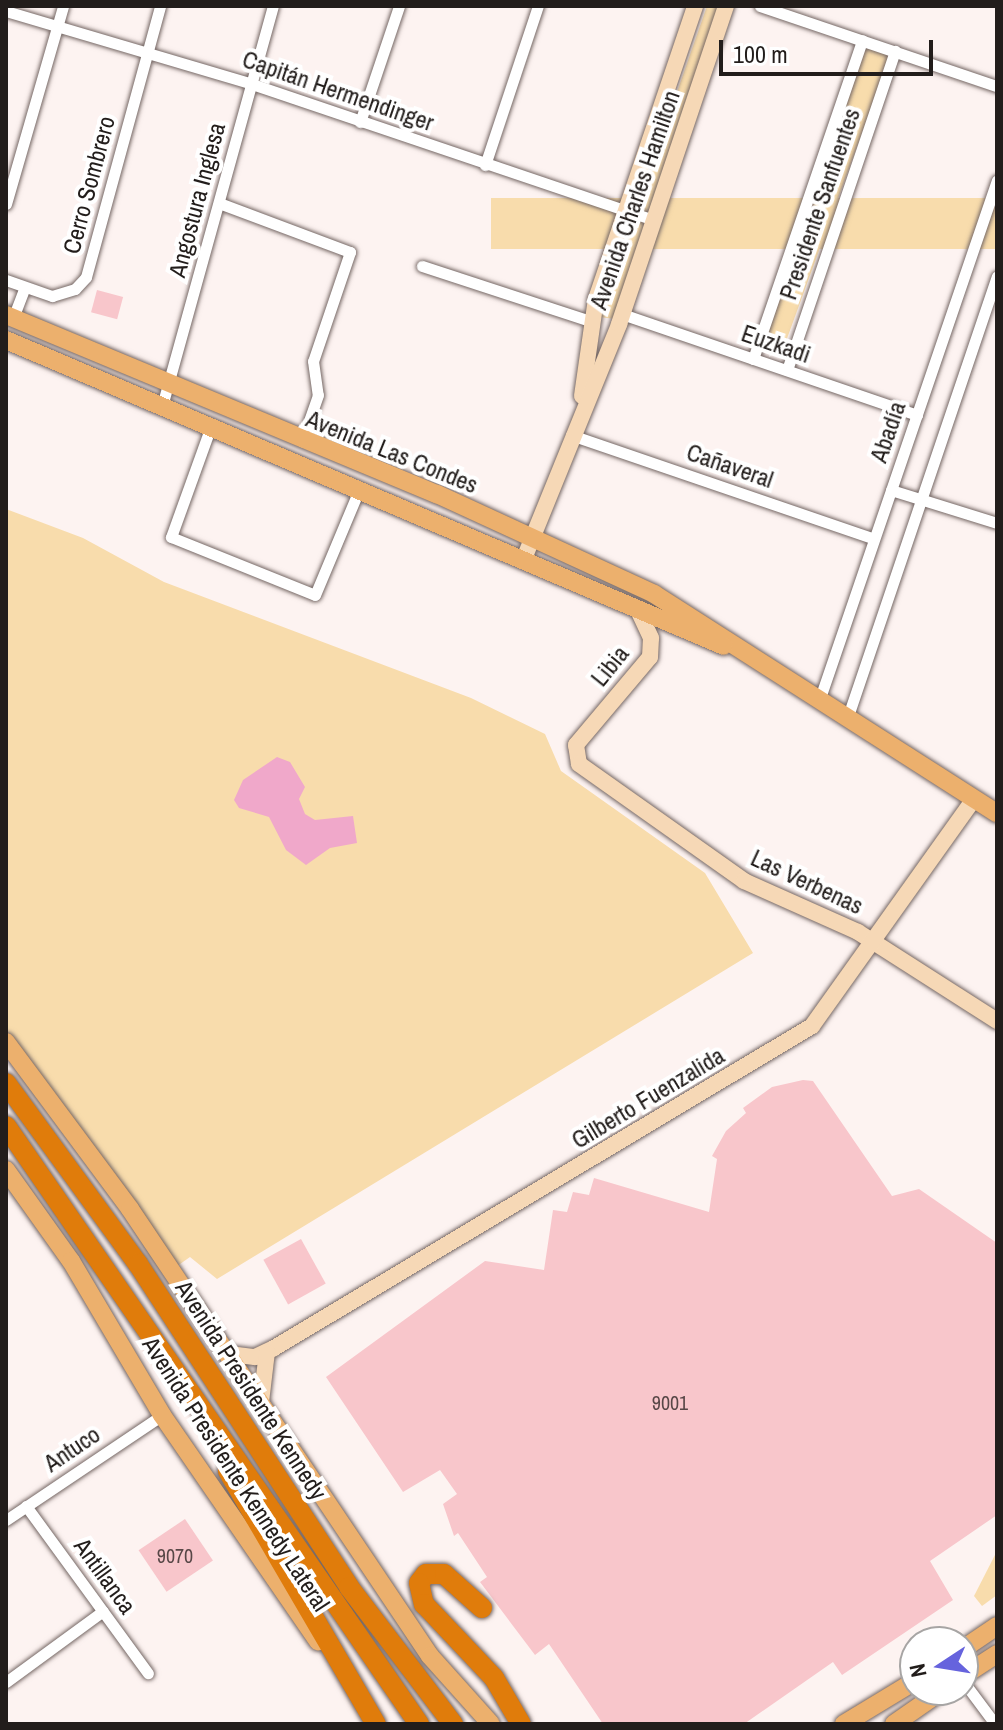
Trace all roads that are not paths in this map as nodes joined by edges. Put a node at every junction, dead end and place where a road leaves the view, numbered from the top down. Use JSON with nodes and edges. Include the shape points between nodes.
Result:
{"nodes":[{"id":1,"x":63,"y":6,"type":"edge"},
{"id":2,"x":160,"y":6,"type":"edge"},
{"id":3,"x":273,"y":6,"type":"edge"},
{"id":4,"x":399,"y":6,"type":"edge"},
{"id":5,"x":538,"y":6,"type":"edge"},
{"id":6,"x":695,"y":6,"type":"edge"},
{"id":7,"x":726,"y":6,"type":"edge"},
{"id":8,"x":760,"y":6,"type":"edge"},
{"id":9,"x":6,"y":11,"type":"edge"},
{"id":10,"x":57,"y":26,"type":"junction"},
{"id":11,"x":862,"y":40,"type":"junction"},
{"id":12,"x":895,"y":51,"type":"junction"},
{"id":13,"x":147,"y":53,"type":"junction"},
{"id":14,"x":252,"y":84,"type":"junction"},
{"id":15,"x":997,"y":86,"type":"edge"},
{"id":16,"x":360,"y":122,"type":"junction"},
{"id":17,"x":485,"y":165,"type":"junction"},
{"id":18,"x":997,"y":180,"type":"edge"},
{"id":19,"x":219,"y":203,"type":"junction"},
{"id":20,"x":6,"y":204,"type":"edge"},
{"id":21,"x":625,"y":214,"type":"junction"},
{"id":22,"x":653,"y":220,"type":"junction"},
{"id":23,"x":422,"y":266,"type":"dead end"},
{"id":24,"x":997,"y":277,"type":"edge"},
{"id":25,"x":6,"y":280,"type":"edge"},
{"id":26,"x":24,"y":289,"type":"junction"},
{"id":27,"x":10,"y":316,"type":"edge"},
{"id":28,"x":620,"y":319,"type":"junction"},
{"id":29,"x":590,"y":321,"type":"junction"},
{"id":30,"x":6,"y":340,"type":"edge"},
{"id":31,"x":753,"y":359,"type":"junction"},
{"id":32,"x":787,"y":370,"type":"junction"},
{"id":33,"x":168,"y":386,"type":"junction"},
{"id":34,"x":162,"y":406,"type":"junction"},
{"id":35,"x":581,"y":406,"type":"junction"},
{"id":36,"x":917,"y":415,"type":"junction"},
{"id":37,"x":211,"y":426,"type":"junction"},
{"id":38,"x":571,"y":435,"type":"junction"},
{"id":39,"x":302,"y":441,"type":"junction"},
{"id":40,"x":359,"y":490,"type":"junction"},
{"id":41,"x":891,"y":490,"type":"junction"},
{"id":42,"x":921,"y":499,"type":"junction"},
{"id":43,"x":997,"y":523,"type":"edge"},
{"id":44,"x":533,"y":537,"type":"junction"},
{"id":45,"x":874,"y":539,"type":"junction"},
{"id":46,"x":523,"y":561,"type":"junction"},
{"id":47,"x":638,"y":610,"type":"junction"},
{"id":48,"x":749,"y":656,"type":"junction"},
{"id":49,"x":820,"y":698,"type":"junction"},
{"id":50,"x":848,"y":716,"type":"junction"},
{"id":51,"x":576,"y":745,"type":"joint"},
{"id":52,"x":974,"y":799,"type":"junction"},
{"id":53,"x":997,"y":813,"type":"edge"},
{"id":54,"x":875,"y":942,"type":"junction"},
{"id":55,"x":997,"y":1021,"type":"edge"},
{"id":56,"x":6,"y":1042,"type":"edge"},
{"id":57,"x":6,"y":1083,"type":"edge"},
{"id":58,"x":6,"y":1126,"type":"edge"},
{"id":59,"x":6,"y":1170,"type":"edge"},
{"id":60,"x":267,"y":1352,"type":"junction"},
{"id":61,"x":229,"y":1354,"type":"junction"},
{"id":62,"x":261,"y":1402,"type":"junction"},
{"id":63,"x":196,"y":1407,"type":"junction"},
{"id":64,"x":162,"y":1415,"type":"junction"},
{"id":65,"x":26,"y":1506,"type":"junction"},
{"id":66,"x":6,"y":1520,"type":"edge"},
{"id":67,"x":482,"y":1608,"type":"dead end"},
{"id":68,"x":103,"y":1611,"type":"junction"},
{"id":69,"x":997,"y":1626,"type":"edge"},
{"id":70,"x":979,"y":1638,"type":"edge"},
{"id":71,"x":997,"y":1654,"type":"edge"},
{"id":72,"x":979,"y":1667,"type":"edge"},
{"id":73,"x":148,"y":1673,"type":"dead end"},
{"id":74,"x":6,"y":1682,"type":"edge"},
{"id":75,"x":899,"y":1691,"type":"edge"},
{"id":76,"x":979,"y":1701,"type":"edge"},
{"id":77,"x":920,"y":1706,"type":"edge"},
{"id":78,"x":375,"y":1724,"type":"edge"},
{"id":79,"x":419,"y":1724,"type":"edge"},
{"id":80,"x":453,"y":1724,"type":"edge"},
{"id":81,"x":491,"y":1724,"type":"edge"},
{"id":82,"x":521,"y":1724,"type":"edge"},
{"id":83,"x":844,"y":1724,"type":"edge"},
{"id":84,"x":894,"y":1724,"type":"edge"},
{"id":85,"x":995,"y":1724,"type":"edge"}],
"edges":[{"from":1,"to":10,"type":"street"},
{"from":2,"to":13,"type":"street","name":"Cerro Sombrero"},
{"from":3,"to":14,"type":"street","name":"Angostura Inglesa"},
{"from":4,"to":16,"type":"street"},
{"from":5,"to":17,"type":"street"},
{"from":6,"to":21,"type":"street","name":"Avenida Charles Hamilton"},
{"from":7,"to":22,"type":"street","name":"Avenida Charles Hamilton"},
{"from":8,"to":11,"type":"street"},
{"from":9,"to":10,"type":"street","name":"Capitán Hermendinger"},
{"from":10,"to":13,"type":"street","name":"Capitán Hermendinger"},
{"from":10,"to":20,"type":"street"},
{"from":11,"to":12,"type":"street"},
{"from":11,"to":31,"type":"street","name":"Presidente Sanfuentes"},
{"from":12,"to":15,"type":"street"},
{"from":12,"to":32,"type":"street","name":"Presidente Sanfuentes"},
{"from":13,"to":14,"type":"street","name":"Capitán Hermendinger"},
{"from":13,"to":26,"type":"street","name":"Cerro Sombrero","via":[[86,277],[60,296]]},
{"from":14,"to":16,"type":"street","name":"Capitán Hermendinger"},
{"from":14,"to":19,"type":"street","name":"Angostura Inglesa"},
{"from":16,"to":17,"type":"street","name":"Capitán Hermendinger"},
{"from":17,"to":21,"type":"street","name":"Capitán Hermendinger"},
{"from":18,"to":36,"type":"street","name":"Abadía"},
{"from":19,"to":33,"type":"street","name":"Angostura Inglesa"},
{"from":19,"to":39,"type":"street","via":[[350,252],[313,361],[318,395]]},
{"from":21,"to":22,"type":"street","name":"Capitán Hermendinger"},
{"from":21,"to":29,"type":"street","name":"Avenida Charles Hamilton"},
{"from":22,"to":28,"type":"street","name":"Avenida Charles Hamilton"},
{"from":23,"to":29,"type":"street"},
{"from":24,"to":42,"type":"street"},
{"from":25,"to":26,"type":"street","name":"Cerro Sombrero"},
{"from":26,"to":27,"type":"street"},
{"from":27,"to":33,"type":"main road","name":"Avenida Las Condes"},
{"from":28,"to":29,"type":"street"},
{"from":28,"to":31,"type":"street","name":"Euzkadi"},
{"from":28,"to":35,"type":"street","name":"Avenida Charles Hamilton"},
{"from":29,"to":35,"type":"street","name":"Avenida Charles Hamilton"},
{"from":30,"to":34,"type":"main road","name":"Avenida Las Condes"},
{"from":31,"to":32,"type":"street","name":"Euzkadi"},
{"from":32,"to":36,"type":"street","name":"Euzkadi"},
{"from":33,"to":34,"type":"street","name":"Angostura Inglesa"},
{"from":33,"to":39,"type":"main road","name":"Avenida Las Condes"},
{"from":34,"to":37,"type":"main road","name":"Avenida Las Condes"},
{"from":35,"to":38,"type":"street","name":"Avenida Charles Hamilton"},
{"from":36,"to":41,"type":"street","name":"Abadía"},
{"from":37,"to":40,"type":"main road","name":"Avenida Las Condes"},
{"from":37,"to":40,"type":"street","via":[[171,537],[315,595]]},
{"from":38,"to":44,"type":"street","name":"Avenida Charles Hamilton"},
{"from":38,"to":45,"type":"street","name":"Cañaveral"},
{"from":39,"to":44,"type":"main road","name":"Avenida Las Condes"},
{"from":40,"to":46,"type":"main road","name":"Avenida Las Condes"},
{"from":41,"to":42,"type":"street"},
{"from":41,"to":45,"type":"street","name":"Abadía"},
{"from":42,"to":43,"type":"street"},
{"from":42,"to":50,"type":"street"},
{"from":44,"to":46,"type":"street","name":"Avenida Charles Hamilton"},
{"from":44,"to":48,"type":"main road","name":"Avenida Las Condes","via":[[669,601]]},
{"from":45,"to":49,"type":"street","name":"Abadía"},
{"from":46,"to":47,"type":"main road","name":"Avenida Las Condes"},
{"from":47,"to":48,"type":"main road","name":"Avenida Las Condes"},
{"from":47,"to":51,"type":"street","name":"Libia","via":[[651,638],[650,657]]},
{"from":48,"to":49,"type":"main road","name":"Avenida Las Condes"},
{"from":49,"to":50,"type":"main road","name":"Avenida Las Condes"},
{"from":50,"to":52,"type":"main road","name":"Avenida Las Condes"},
{"from":51,"to":54,"type":"street","name":"Las Verbenas","via":[[582,767],[730,872]]},
{"from":52,"to":53,"type":"main road","name":"Avenida Las Condes"},
{"from":52,"to":54,"type":"street","name":"Gilberto Fuenzalida"},
{"from":54,"to":55,"type":"street","name":"Las Verbenas"},
{"from":54,"to":60,"type":"street","name":"Gilberto Fuenzalida","via":[[804,1032]]},
{"from":56,"to":61,"type":"main road"},
{"from":57,"to":80,"type":"highway","name":"Avenida Presidente Kennedy","via":[[138,1264],[349,1587]]},
{"from":58,"to":63,"type":"highway","via":[[91,1242]]},
{"from":59,"to":64,"type":"main road","name":"Avenida Presidente Kennedy Lateral","via":[[71,1261]]},
{"from":60,"to":61,"type":"street","name":"Gilberto Fuenzalida"},
{"from":60,"to":62,"type":"street"},
{"from":61,"to":62,"type":"main road"},
{"from":62,"to":81,"type":"main road","via":[[430,1656]]},
{"from":63,"to":78,"type":"highway","via":[[250,1514]]},
{"from":63,"to":79,"type":"highway"},
{"from":64,"to":65,"type":"street","name":"Antuco"},
{"from":64,"to":78,"type":"main road","name":"Avenida Presidente Kennedy Lateral"},
{"from":65,"to":66,"type":"street","name":"Antuco"},
{"from":65,"to":68,"type":"street","name":"Antillanca"},
{"from":67,"to":82,"type":"highway","via":[[444,1574],[426,1574],[419,1583],[424,1604],[494,1678]]},
{"from":68,"to":73,"type":"street","name":"Antillanca"},
{"from":68,"to":74,"type":"street"},
{"from":69,"to":70,"type":"main road"},
{"from":71,"to":72,"type":"main road"},
{"from":75,"to":83,"type":"main road"},
{"from":76,"to":85,"type":"street"},
{"from":77,"to":84,"type":"main road"}]}
